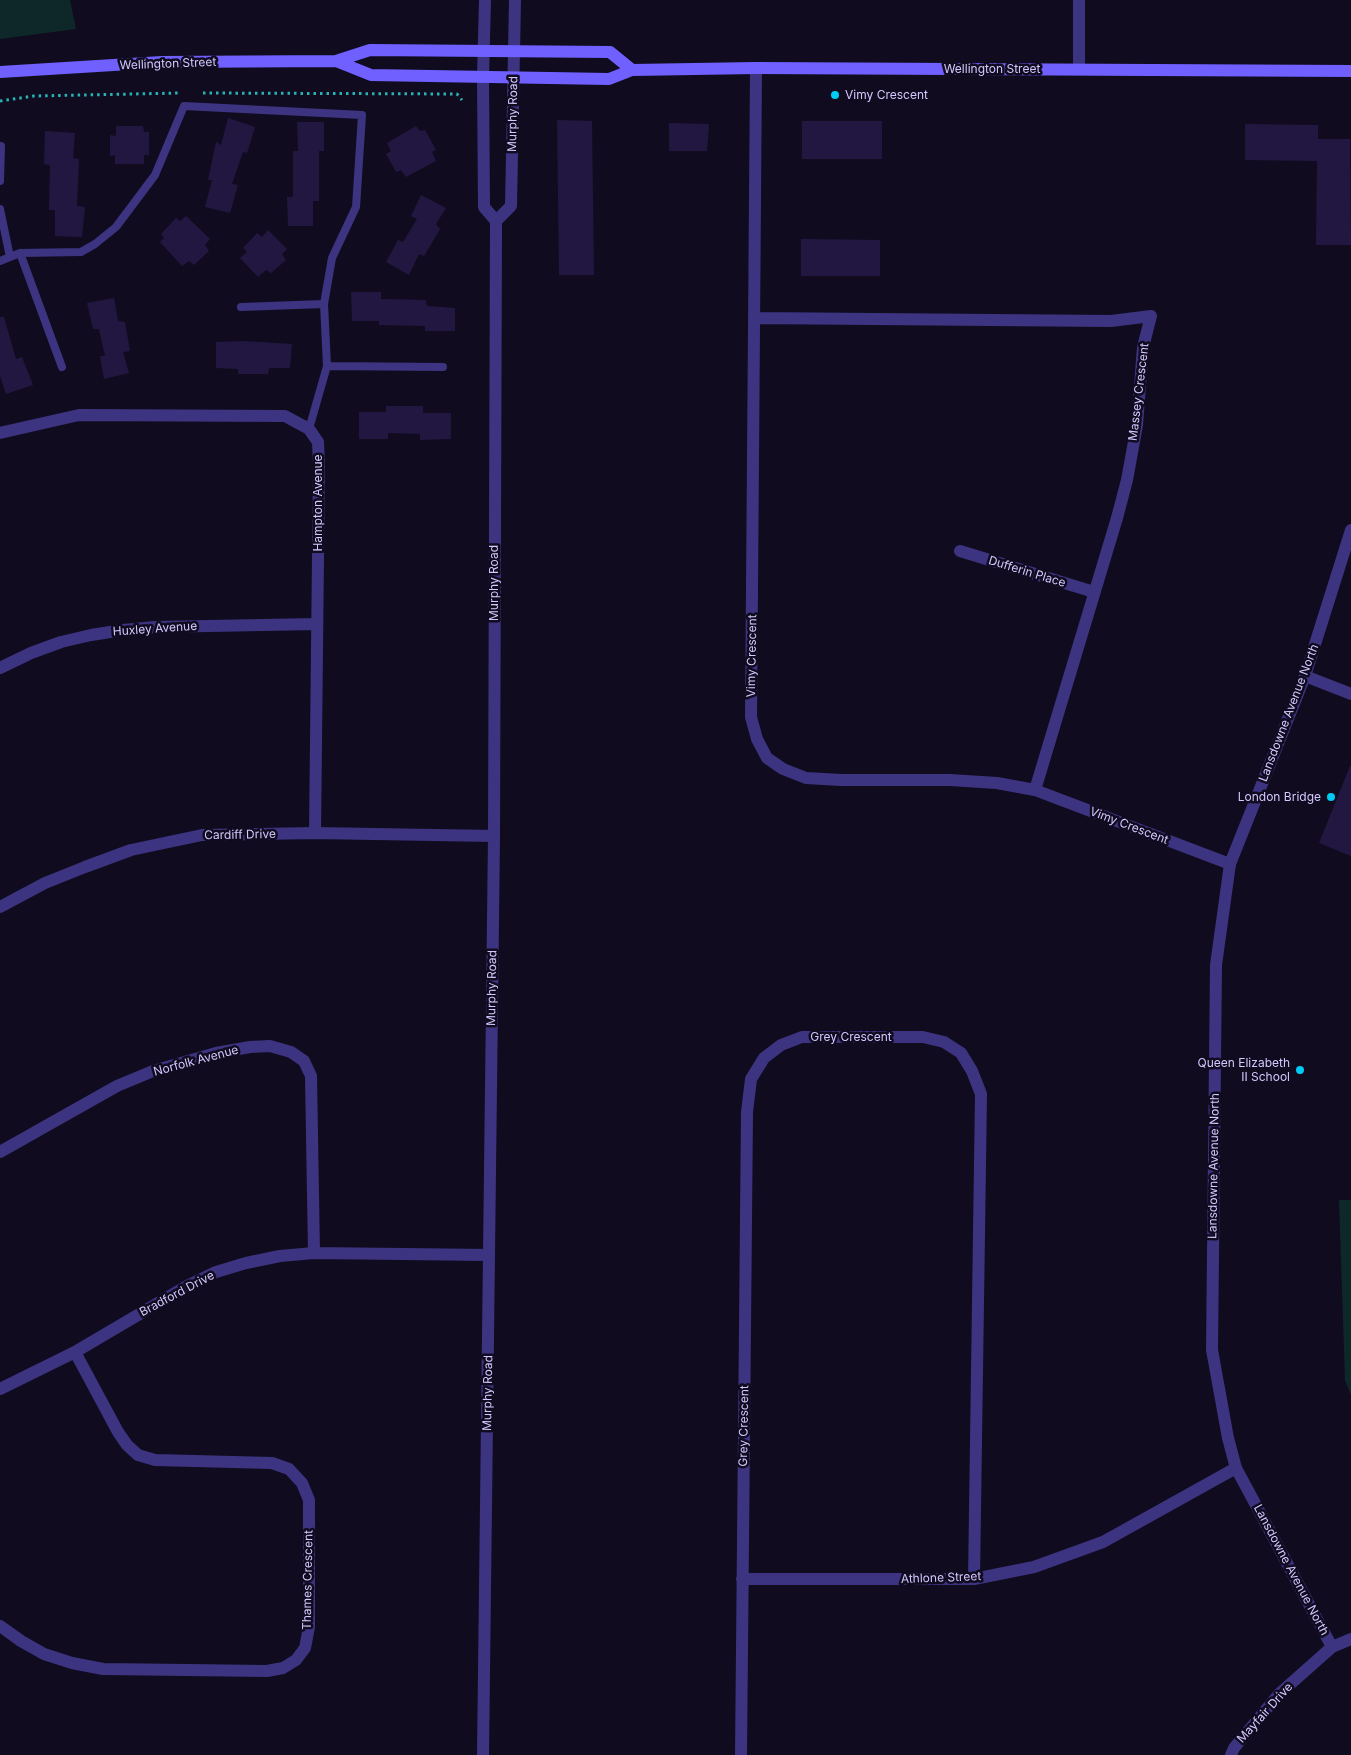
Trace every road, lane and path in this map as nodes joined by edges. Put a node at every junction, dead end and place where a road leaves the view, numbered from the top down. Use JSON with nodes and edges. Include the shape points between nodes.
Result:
{"nodes":[{"id":1,"x":485,"y":0,"type":"edge"},
{"id":2,"x":515,"y":0,"type":"edge"},
{"id":3,"x":1079,"y":0,"type":"edge"},
{"id":4,"x":483,"y":50,"type":"junction"},
{"id":5,"x":514,"y":50,"type":"junction"},
{"id":6,"x":336,"y":61,"type":"junction"},
{"id":7,"x":756,"y":68,"type":"junction"},
{"id":8,"x":1078,"y":69,"type":"junction"},
{"id":9,"x":632,"y":70,"type":"junction"},
{"id":10,"x":1351,"y":71,"type":"edge"},
{"id":11,"x":0,"y":72,"type":"edge"},
{"id":12,"x":483,"y":77,"type":"junction"},
{"id":13,"x":514,"y":77,"type":"junction"},
{"id":14,"x":188,"y":93,"type":"dead end"},
{"id":15,"x":198,"y":93,"type":"dead end"},
{"id":16,"x":462,"y":100,"type":"dead end"},
{"id":17,"x":0,"y":101,"type":"edge"},
{"id":18,"x":1,"y":146,"type":"dead end"},
{"id":19,"x":0,"y":181,"type":"edge"},
{"id":20,"x":0,"y":209,"type":"edge"},
{"id":21,"x":496,"y":221,"type":"junction"},
{"id":22,"x":20,"y":254,"type":"junction"},
{"id":23,"x":10,"y":257,"type":"junction"},
{"id":24,"x":0,"y":260,"type":"edge"},
{"id":25,"x":324,"y":304,"type":"junction"},
{"id":26,"x":241,"y":307,"type":"dead end"},
{"id":27,"x":755,"y":318,"type":"junction"},
{"id":28,"x":326,"y":366,"type":"junction"},
{"id":29,"x":443,"y":366,"type":"dead end"},
{"id":30,"x":62,"y":368,"type":"dead end"},
{"id":31,"x":309,"y":429,"type":"junction"},
{"id":32,"x":0,"y":433,"type":"edge"},
{"id":33,"x":1351,"y":530,"type":"edge"},
{"id":34,"x":960,"y":551,"type":"dead end"},
{"id":35,"x":1094,"y":592,"type":"junction"},
{"id":36,"x":316,"y":624,"type":"junction"},
{"id":37,"x":0,"y":668,"type":"edge"},
{"id":38,"x":1305,"y":676,"type":"junction"},
{"id":39,"x":1351,"y":694,"type":"edge"},
{"id":40,"x":1035,"y":790,"type":"junction"},
{"id":41,"x":315,"y":834,"type":"junction"},
{"id":42,"x":494,"y":836,"type":"junction"},
{"id":43,"x":1230,"y":864,"type":"junction"},
{"id":44,"x":0,"y":907,"type":"edge"},
{"id":45,"x":0,"y":1152,"type":"edge"},
{"id":46,"x":314,"y":1253,"type":"junction"},
{"id":47,"x":489,"y":1255,"type":"junction"},
{"id":48,"x":75,"y":1352,"type":"junction"},
{"id":49,"x":0,"y":1389,"type":"edge"},
{"id":50,"x":1236,"y":1468,"type":"junction"},
{"id":51,"x":742,"y":1579,"type":"junction"},
{"id":52,"x":974,"y":1579,"type":"junction"},
{"id":53,"x":0,"y":1626,"type":"edge"},
{"id":54,"x":1351,"y":1640,"type":"edge"},
{"id":55,"x":1332,"y":1647,"type":"junction"},
{"id":56,"x":483,"y":1755,"type":"edge"},
{"id":57,"x":741,"y":1755,"type":"edge"},
{"id":58,"x":1231,"y":1755,"type":"edge"}],
"edges":[{"from":1,"to":4,"type":"street"},
{"from":2,"to":5,"type":"street","name":"Murphy Road"},
{"from":3,"to":8,"type":"street"},
{"from":4,"to":5,"type":"main road","name":"Wellington Street"},
{"from":4,"to":6,"type":"main road","name":"Wellington Street","via":[[370,50]]},
{"from":4,"to":12,"type":"street"},
{"from":5,"to":9,"type":"main road","name":"Wellington Street","via":[[610,52]]},
{"from":5,"to":13,"type":"street","name":"Murphy Road"},
{"from":6,"to":11,"type":"main road","name":"Wellington Street","via":[[162,62]]},
{"from":6,"to":12,"type":"main road","name":"Wellington Street","via":[[371,75]]},
{"from":7,"to":8,"type":"main road","name":"Wellington Street"},
{"from":7,"to":9,"type":"main road","name":"Wellington Street"},
{"from":7,"to":27,"type":"street","name":"Vimy Crescent"},
{"from":8,"to":10,"type":"main road","name":"Wellington Street"},
{"from":9,"to":13,"type":"main road","name":"Wellington Street","via":[[609,79]]},
{"from":12,"to":13,"type":"main road","name":"Wellington Street"},
{"from":12,"to":21,"type":"street","via":[[484,207]]},
{"from":13,"to":21,"type":"street","name":"Murphy Road","via":[[511,206]]},
{"from":14,"to":17,"type":"path","via":[[34,96]]},
{"from":15,"to":16,"type":"path","via":[[457,94]]},
{"from":18,"to":19,"type":"lane"},
{"from":20,"to":23,"type":"lane"},
{"from":21,"to":42,"type":"street","name":"Murphy Road"},
{"from":22,"to":23,"type":"lane"},
{"from":22,"to":25,"type":"lane","via":[[81,252],[116,227],[155,175],[184,106],[362,115],[356,208],[332,258]]},
{"from":22,"to":30,"type":"lane"},
{"from":23,"to":24,"type":"lane"},
{"from":25,"to":26,"type":"lane"},
{"from":25,"to":28,"type":"lane"},
{"from":27,"to":35,"type":"street","name":"Massey Crescent","via":[[1110,321],[1151,316],[1143,347],[1137,425],[1127,480]]},
{"from":27,"to":40,"type":"street","name":"Vimy Crescent","via":[[751,717],[757,739],[768,758],[806,778],[950,780],[997,783]]},
{"from":28,"to":29,"type":"lane"},
{"from":28,"to":31,"type":"lane"},
{"from":31,"to":32,"type":"street","via":[[285,416],[79,415]]},
{"from":31,"to":36,"type":"street","name":"Hampton Avenue","via":[[318,442],[319,464]]},
{"from":33,"to":38,"type":"street","name":"Lansdowne Avenue North"},
{"from":34,"to":35,"type":"street","name":"Dufferin Place"},
{"from":35,"to":40,"type":"street","name":"Massey Crescent"},
{"from":36,"to":37,"type":"street","name":"Huxley Avenue","via":[[123,630],[61,642],[31,652]]},
{"from":36,"to":41,"type":"street","name":"Hampton Avenue"},
{"from":38,"to":39,"type":"street"},
{"from":38,"to":43,"type":"street","name":"Lansdowne Avenue North"},
{"from":40,"to":43,"type":"street","name":"Vimy Crescent"},
{"from":41,"to":42,"type":"street","name":"Cardiff Drive"},
{"from":41,"to":44,"type":"street","name":"Cardiff Drive","via":[[202,835],[131,850],[45,883]]},
{"from":42,"to":47,"type":"street","name":"Murphy Road"},
{"from":43,"to":50,"type":"street","name":"Lansdowne Avenue North","via":[[1216,965],[1212,1350]]},
{"from":45,"to":46,"type":"street","name":"Norfolk Avenue","via":[[117,1086],[153,1071],[250,1047],[270,1046],[291,1052],[304,1061],[311,1076]]},
{"from":46,"to":47,"type":"street","name":"Bradford Drive"},
{"from":46,"to":48,"type":"street","name":"Bradford Drive","via":[[280,1256],[216,1272]]},
{"from":47,"to":56,"type":"street","name":"Murphy Road"},
{"from":48,"to":49,"type":"street","name":"Bradford Drive"},
{"from":48,"to":53,"type":"street","name":"Thames Crescent","via":[[118,1432],[138,1455],[155,1460],[272,1463],[289,1469],[302,1483],[309,1500],[309,1628],[305,1648],[296,1660],[283,1668],[267,1671],[103,1669],[44,1654]]},
{"from":50,"to":52,"type":"street","name":"Athlone Street","via":[[1103,1542],[1034,1568]]},
{"from":50,"to":55,"type":"street","name":"Lansdowne Avenue North"},
{"from":51,"to":52,"type":"street","name":"Athlone Street"},
{"from":51,"to":52,"type":"street","name":"Grey Crescent","via":[[747,1112],[751,1078],[764,1058],[781,1045],[802,1037],[923,1037],[944,1042],[961,1053],[981,1094]]},
{"from":51,"to":57,"type":"street","name":"Grey Crescent"},
{"from":54,"to":55,"type":"street","name":"Mayfair Drive"},
{"from":55,"to":58,"type":"street","name":"Mayfair Drive","via":[[1279,1694]]}]}
